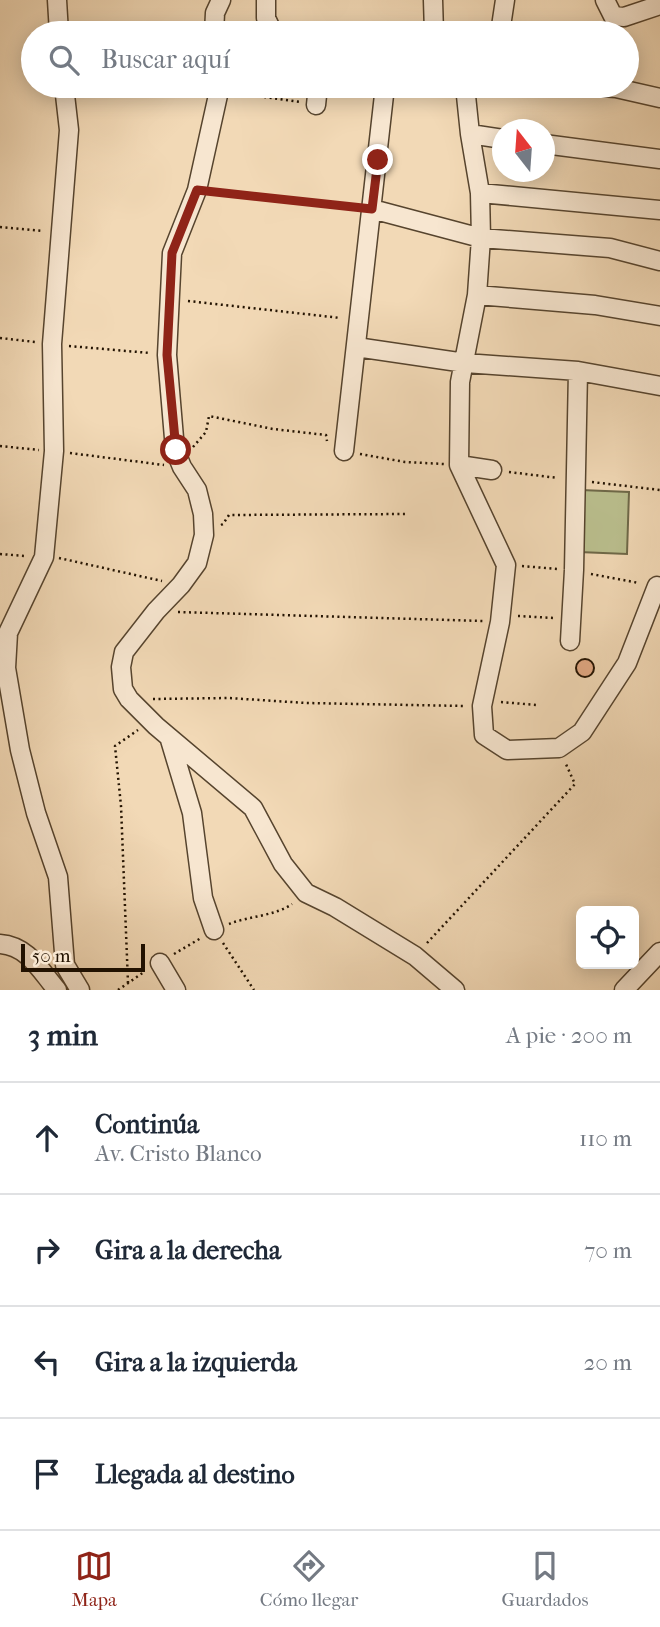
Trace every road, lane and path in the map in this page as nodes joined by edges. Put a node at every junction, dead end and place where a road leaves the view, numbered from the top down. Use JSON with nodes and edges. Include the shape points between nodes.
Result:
{"nodes":[{"id":1,"x":57,"y":0,"type":"edge"},
{"id":2,"x":221,"y":0,"type":"edge"},
{"id":3,"x":265,"y":0,"type":"edge"},
{"id":4,"x":433,"y":0,"type":"edge"},
{"id":5,"x":505,"y":0,"type":"edge"},
{"id":6,"x":605,"y":0,"type":"edge"},
{"id":7,"x":660,"y":5,"type":"edge"},
{"id":8,"x":58,"y":21,"type":"edge"},
{"id":9,"x":215,"y":21,"type":"edge"},
{"id":10,"x":267,"y":21,"type":"edge"},
{"id":11,"x":434,"y":21,"type":"edge"},
{"id":12,"x":502,"y":21,"type":"edge"},
{"id":13,"x":639,"y":93,"type":"edge"},
{"id":14,"x":65,"y":98,"type":"edge"},
{"id":15,"x":218,"y":98,"type":"edge"},
{"id":16,"x":276,"y":98,"type":"edge"},
{"id":17,"x":317,"y":98,"type":"edge"},
{"id":18,"x":384,"y":98,"type":"edge"},
{"id":19,"x":466,"y":98,"type":"edge"},
{"id":20,"x":660,"y":98,"type":"edge"},
{"id":21,"x":316,"y":105,"type":"joint"},
{"id":22,"x":470,"y":134,"type":"junction"},
{"id":23,"x":492,"y":137,"type":"edge"},
{"id":24,"x":555,"y":145,"type":"edge"},
{"id":25,"x":660,"y":159,"type":"edge"},
{"id":26,"x":197,"y":190,"type":"junction"},
{"id":27,"x":480,"y":193,"type":"junction"},
{"id":28,"x":372,"y":209,"type":"junction"},
{"id":29,"x":660,"y":210,"type":"edge"},
{"id":30,"x":0,"y":227,"type":"edge"},
{"id":31,"x":61,"y":233,"type":"junction"},
{"id":32,"x":481,"y":237,"type":"junction"},
{"id":33,"x":660,"y":261,"type":"edge"},
{"id":34,"x":477,"y":295,"type":"junction"},
{"id":35,"x":171,"y":299,"type":"junction"},
{"id":36,"x":660,"y":316,"type":"edge"},
{"id":37,"x":358,"y":320,"type":"junction"},
{"id":38,"x":0,"y":338,"type":"edge"},
{"id":39,"x":52,"y":344,"type":"junction"},
{"id":40,"x":356,"y":347,"type":"junction"},
{"id":41,"x":167,"y":355,"type":"junction"},
{"id":42,"x":465,"y":363,"type":"junction"},
{"id":43,"x":578,"y":372,"type":"junction"},
{"id":44,"x":660,"y":387,"type":"edge"},
{"id":45,"x":0,"y":446,"type":"edge"},
{"id":46,"x":54,"y":451,"type":"junction"},
{"id":47,"x":344,"y":452,"type":"junction"},
{"id":48,"x":459,"y":465,"type":"junction"},
{"id":49,"x":182,"y":467,"type":"junction"},
{"id":50,"x":492,"y":470,"type":"dead end"},
{"id":51,"x":408,"y":514,"type":"dead end"},
{"id":52,"x":203,"y":525,"type":"junction"},
{"id":53,"x":0,"y":554,"type":"edge"},
{"id":54,"x":44,"y":557,"type":"junction"},
{"id":55,"x":506,"y":565,"type":"junction"},
{"id":56,"x":574,"y":570,"type":"junction"},
{"id":57,"x":181,"y":585,"type":"junction"},
{"id":58,"x":657,"y":586,"type":"joint"},
{"id":59,"x":156,"y":611,"type":"junction"},
{"id":60,"x":557,"y":618,"type":"dead end"},
{"id":61,"x":501,"y":619,"type":"junction"},
{"id":62,"x":570,"y":641,"type":"dead end"},
{"id":63,"x":129,"y":699,"type":"junction"},
{"id":64,"x":483,"y":703,"type":"junction"},
{"id":65,"x":536,"y":705,"type":"dead end"},
{"id":66,"x":159,"y":728,"type":"junction"},
{"id":67,"x":559,"y":748,"type":"junction"},
{"id":68,"x":214,"y":930,"type":"joint"},
{"id":69,"x":0,"y":944,"type":"edge"},
{"id":70,"x":660,"y":952,"type":"edge"},
{"id":71,"x":415,"y":956,"type":"junction"},
{"id":72,"x":160,"y":963,"type":"dead end"},
{"id":73,"x":128,"y":983,"type":"dead end"},
{"id":74,"x":57,"y":990,"type":"edge"},
{"id":75,"x":80,"y":990,"type":"edge"},
{"id":76,"x":176,"y":990,"type":"edge"},
{"id":77,"x":254,"y":990,"type":"edge"},
{"id":78,"x":455,"y":990,"type":"edge"},
{"id":79,"x":624,"y":990,"type":"edge"}],
"edges":[{"from":1,"to":8,"type":"street"},
{"from":2,"to":9,"type":"street"},
{"from":3,"to":10,"type":"street"},
{"from":4,"to":11,"type":"street"},
{"from":5,"to":12,"type":"street"},
{"from":6,"to":7,"type":"street","via":[[613,16],[624,18]]},
{"from":13,"to":20,"type":"street"},
{"from":14,"to":31,"type":"street","via":[[69,130]]},
{"from":15,"to":26,"type":"street"},
{"from":16,"to":21,"type":"path"},
{"from":17,"to":21,"type":"street"},
{"from":18,"to":28,"type":"street"},
{"from":19,"to":22,"type":"street"},
{"from":22,"to":23,"type":"street"},
{"from":22,"to":27,"type":"street"},
{"from":24,"to":25,"type":"street"},
{"from":26,"to":28,"type":"path"},
{"from":26,"to":35,"type":"street","via":[[172,253]]},
{"from":27,"to":29,"type":"street"},
{"from":27,"to":32,"type":"street"},
{"from":28,"to":32,"type":"street"},
{"from":28,"to":37,"type":"street"},
{"from":30,"to":31,"type":"path"},
{"from":31,"to":39,"type":"street"},
{"from":32,"to":33,"type":"street","via":[[610,248]]},
{"from":32,"to":34,"type":"street"},
{"from":34,"to":36,"type":"street"},
{"from":34,"to":42,"type":"street"},
{"from":35,"to":37,"type":"path"},
{"from":35,"to":41,"type":"street"},
{"from":37,"to":40,"type":"street"},
{"from":38,"to":39,"type":"path"},
{"from":39,"to":41,"type":"path"},
{"from":39,"to":46,"type":"street"},
{"from":40,"to":42,"type":"street"},
{"from":40,"to":47,"type":"street"},
{"from":41,"to":49,"type":"street","via":[[176,450]]},
{"from":42,"to":43,"type":"street"},
{"from":42,"to":48,"type":"street","via":[[460,382]]},
{"from":43,"to":44,"type":"street"},
{"from":43,"to":56,"type":"street"},
{"from":45,"to":46,"type":"path"},
{"from":46,"to":49,"type":"path"},
{"from":46,"to":54,"type":"street"},
{"from":47,"to":48,"type":"path"},
{"from":47,"to":49,"type":"path","via":[[329,451],[326,435],[209,416],[206,432]]},
{"from":48,"to":50,"type":"street"},
{"from":48,"to":55,"type":"street"},
{"from":49,"to":52,"type":"street","via":[[197,490]]},
{"from":51,"to":52,"type":"path","via":[[229,515],[223,524]]},
{"from":52,"to":57,"type":"street","via":[[197,563]]},
{"from":53,"to":54,"type":"path"},
{"from":54,"to":57,"type":"path"},
{"from":54,"to":75,"type":"street","via":[[8,633],[6,667],[20,750],[58,877],[65,965]]},
{"from":55,"to":56,"type":"path"},
{"from":55,"to":61,"type":"street"},
{"from":56,"to":58,"type":"path"},
{"from":56,"to":62,"type":"street"},
{"from":57,"to":59,"type":"street"},
{"from":58,"to":67,"type":"street","via":[[618,678],[582,732]]},
{"from":59,"to":61,"type":"path"},
{"from":59,"to":63,"type":"street","via":[[124,652],[123,689]]},
{"from":60,"to":61,"type":"path"},
{"from":61,"to":64,"type":"street"},
{"from":63,"to":64,"type":"path"},
{"from":63,"to":66,"type":"street"},
{"from":64,"to":65,"type":"path"},
{"from":64,"to":67,"type":"street","via":[[484,735],[507,750]]},
{"from":66,"to":68,"type":"street","via":[[192,813],[203,898]]},
{"from":66,"to":71,"type":"street","via":[[253,808],[283,864],[306,893]]},
{"from":66,"to":73,"type":"path","via":[[115,746]]},
{"from":67,"to":71,"type":"path","via":[[575,784]]},
{"from":68,"to":77,"type":"path"},
{"from":69,"to":74,"type":"street","via":[[26,952]]},
{"from":70,"to":79,"type":"street"},
{"from":71,"to":78,"type":"street"},
{"from":72,"to":76,"type":"street"}]}
